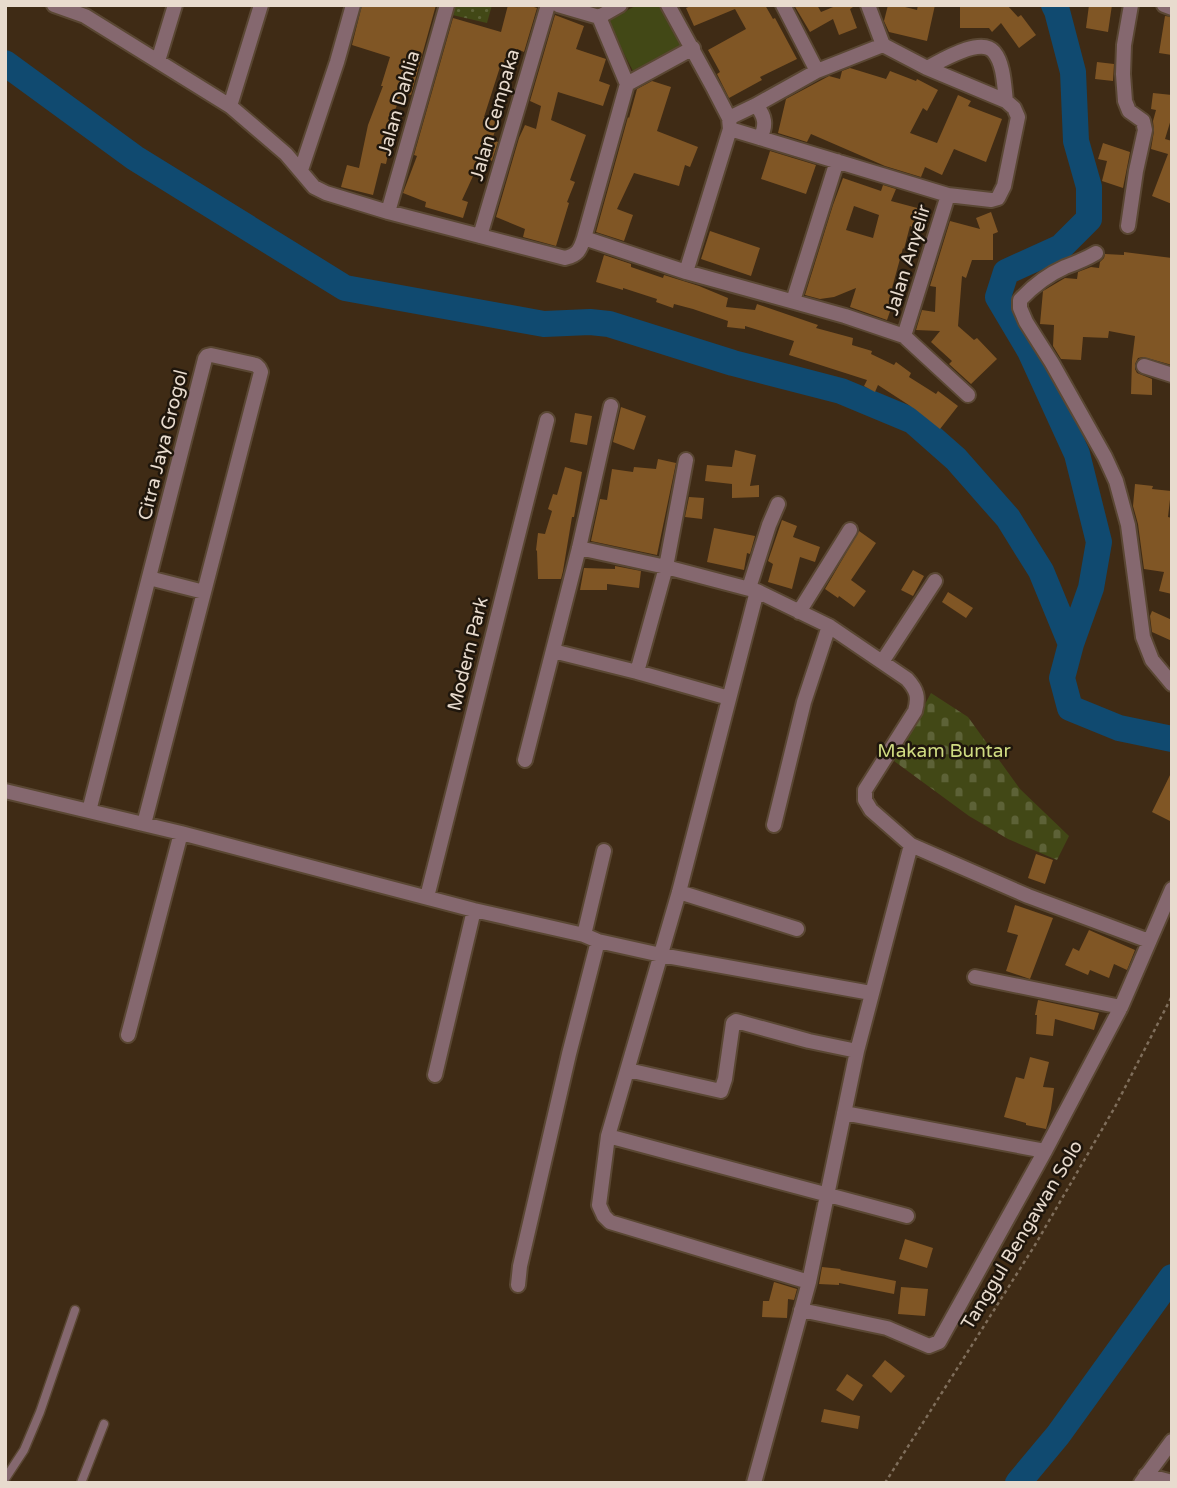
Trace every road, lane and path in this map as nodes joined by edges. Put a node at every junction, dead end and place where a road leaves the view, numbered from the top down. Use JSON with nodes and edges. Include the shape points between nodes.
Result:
{"nodes":[{"id":1,"x":54,"y":5,"type":"edge"},
{"id":2,"x":175,"y":5,"type":"edge"},
{"id":3,"x":261,"y":5,"type":"edge"},
{"id":4,"x":353,"y":5,"type":"edge"},
{"id":5,"x":447,"y":5,"type":"edge"},
{"id":6,"x":548,"y":5,"type":"edge"},
{"id":7,"x":558,"y":5,"type":"edge"},
{"id":8,"x":620,"y":5,"type":"edge"},
{"id":9,"x":668,"y":5,"type":"edge"},
{"id":10,"x":783,"y":5,"type":"edge"},
{"id":11,"x":868,"y":5,"type":"edge"},
{"id":12,"x":1131,"y":5,"type":"edge"},
{"id":13,"x":1164,"y":5,"type":"edge"},
{"id":14,"x":1172,"y":8,"type":"edge"},
{"id":15,"x":87,"y":11,"type":"edge"},
{"id":16,"x":599,"y":17,"type":"junction"},
{"id":17,"x":883,"y":46,"type":"junction"},
{"id":18,"x":693,"y":48,"type":"junction"},
{"id":19,"x":158,"y":61,"type":"junction"},
{"id":20,"x":927,"y":68,"type":"junction"},
{"id":21,"x":817,"y":71,"type":"junction"},
{"id":22,"x":627,"y":84,"type":"junction"},
{"id":23,"x":1006,"y":101,"type":"junction"},
{"id":24,"x":756,"y":105,"type":"junction"},
{"id":25,"x":230,"y":106,"type":"junction"},
{"id":26,"x":729,"y":123,"type":"junction"},
{"id":27,"x":760,"y":138,"type":"junction"},
{"id":28,"x":837,"y":161,"type":"junction"},
{"id":29,"x":301,"y":170,"type":"junction"},
{"id":30,"x":948,"y":195,"type":"junction"},
{"id":31,"x":388,"y":212,"type":"junction"},
{"id":32,"x":1128,"y":226,"type":"dead end"},
{"id":33,"x":480,"y":236,"type":"junction"},
{"id":34,"x":584,"y":238,"type":"junction"},
{"id":35,"x":1096,"y":253,"type":"dead end"},
{"id":36,"x":686,"y":272,"type":"junction"},
{"id":37,"x":793,"y":301,"type":"junction"},
{"id":38,"x":904,"y":336,"type":"junction"},
{"id":39,"x":1144,"y":366,"type":"dead end"},
{"id":40,"x":1172,"y":375,"type":"edge"},
{"id":41,"x":968,"y":395,"type":"dead end"},
{"id":42,"x":611,"y":405,"type":"dead end"},
{"id":43,"x":547,"y":420,"type":"dead end"},
{"id":44,"x":686,"y":460,"type":"dead end"},
{"id":45,"x":778,"y":504,"type":"dead end"},
{"id":46,"x":850,"y":530,"type":"dead end"},
{"id":47,"x":579,"y":548,"type":"junction"},
{"id":48,"x":666,"y":567,"type":"junction"},
{"id":49,"x":149,"y":578,"type":"junction"},
{"id":50,"x":935,"y":581,"type":"dead end"},
{"id":51,"x":753,"y":590,"type":"junction"},
{"id":52,"x":204,"y":592,"type":"junction"},
{"id":53,"x":799,"y":612,"type":"junction"},
{"id":54,"x":829,"y":626,"type":"junction"},
{"id":55,"x":553,"y":651,"type":"junction"},
{"id":56,"x":883,"y":662,"type":"junction"},
{"id":57,"x":637,"y":672,"type":"junction"},
{"id":58,"x":1172,"y":684,"type":"edge"},
{"id":59,"x":729,"y":698,"type":"junction"},
{"id":60,"x":525,"y":760,"type":"dead end"},
{"id":61,"x":5,"y":791,"type":"edge"},
{"id":62,"x":89,"y":811,"type":"junction"},
{"id":63,"x":144,"y":824,"type":"junction"},
{"id":64,"x":774,"y":825,"type":"dead end"},
{"id":65,"x":181,"y":833,"type":"junction"},
{"id":66,"x":911,"y":845,"type":"junction"},
{"id":67,"x":604,"y":851,"type":"dead end"},
{"id":68,"x":1172,"y":889,"type":"edge"},
{"id":69,"x":679,"y":892,"type":"junction"},
{"id":70,"x":427,"y":898,"type":"junction"},
{"id":71,"x":474,"y":910,"type":"junction"},
{"id":72,"x":797,"y":929,"type":"dead end"},
{"id":73,"x":584,"y":935,"type":"junction"},
{"id":74,"x":598,"y":941,"type":"junction"},
{"id":75,"x":1149,"y":941,"type":"junction"},
{"id":76,"x":662,"y":955,"type":"junction"},
{"id":77,"x":975,"y":977,"type":"dead end"},
{"id":78,"x":871,"y":993,"type":"junction"},
{"id":79,"x":1172,"y":996,"type":"edge"},
{"id":80,"x":1121,"y":1007,"type":"junction"},
{"id":81,"x":128,"y":1035,"type":"dead end"},
{"id":82,"x":857,"y":1051,"type":"junction"},
{"id":83,"x":628,"y":1070,"type":"junction"},
{"id":84,"x":435,"y":1075,"type":"dead end"},
{"id":85,"x":844,"y":1113,"type":"junction"},
{"id":86,"x":608,"y":1136,"type":"junction"},
{"id":87,"x":1045,"y":1151,"type":"junction"},
{"id":88,"x":827,"y":1196,"type":"junction"},
{"id":89,"x":907,"y":1216,"type":"dead end"},
{"id":90,"x":809,"y":1282,"type":"junction"},
{"id":91,"x":518,"y":1285,"type":"dead end"},
{"id":92,"x":75,"y":1310,"type":"dead end"},
{"id":93,"x":801,"y":1310,"type":"junction"},
{"id":94,"x":104,"y":1424,"type":"dead end"},
{"id":95,"x":1172,"y":1441,"type":"edge"},
{"id":96,"x":5,"y":1479,"type":"edge"},
{"id":97,"x":1144,"y":1479,"type":"edge"},
{"id":98,"x":1172,"y":1482,"type":"edge"},
{"id":99,"x":82,"y":1483,"type":"edge"},
{"id":100,"x":754,"y":1483,"type":"edge"},
{"id":101,"x":885,"y":1483,"type":"edge"}],
"edges":[{"from":1,"to":15,"type":"street"},
{"from":2,"to":19,"type":"street"},
{"from":3,"to":25,"type":"street"},
{"from":4,"to":29,"type":"street"},
{"from":5,"to":31,"type":"street","name":"Jalan Dahlia"},
{"from":6,"to":33,"type":"street","name":"Jalan Cempaka"},
{"from":7,"to":16,"type":"street"},
{"from":8,"to":16,"type":"street"},
{"from":9,"to":18,"type":"street"},
{"from":10,"to":21,"type":"street"},
{"from":11,"to":17,"type":"street"},
{"from":12,"to":32,"type":"street","via":[[1124,45],[1125,101],[1145,130]]},
{"from":13,"to":14,"type":"street"},
{"from":15,"to":19,"type":"street"},
{"from":16,"to":22,"type":"street"},
{"from":17,"to":20,"type":"street"},
{"from":17,"to":21,"type":"street"},
{"from":18,"to":22,"type":"street"},
{"from":18,"to":26,"type":"street"},
{"from":19,"to":25,"type":"street"},
{"from":20,"to":23,"type":"street"},
{"from":20,"to":23,"type":"street","via":[[953,54],[987,47],[998,60]]},
{"from":21,"to":24,"type":"street"},
{"from":22,"to":34,"type":"street"},
{"from":23,"to":30,"type":"street","via":[[1018,117],[998,198]]},
{"from":24,"to":26,"type":"street"},
{"from":24,"to":27,"type":"street","via":[[765,121]]},
{"from":25,"to":29,"type":"street"},
{"from":26,"to":27,"type":"street"},
{"from":26,"to":36,"type":"street"},
{"from":27,"to":28,"type":"street"},
{"from":28,"to":30,"type":"street"},
{"from":28,"to":37,"type":"street"},
{"from":29,"to":31,"type":"street","via":[[314,187],[326,193]]},
{"from":30,"to":38,"type":"street","name":"Jalan Anyelir"},
{"from":31,"to":33,"type":"street"},
{"from":33,"to":34,"type":"street","via":[[565,258],[580,252]]},
{"from":34,"to":36,"type":"street"},
{"from":35,"to":58,"type":"street","via":[[1035,285],[1020,300],[1020,308],[1116,481],[1128,525],[1143,637],[1152,660]]},
{"from":36,"to":37,"type":"street"},
{"from":37,"to":38,"type":"street"},
{"from":38,"to":41,"type":"street"},
{"from":39,"to":40,"type":"street"},
{"from":42,"to":47,"type":"street"},
{"from":43,"to":70,"type":"street","name":"Modern Park"},
{"from":44,"to":48,"type":"street"},
{"from":45,"to":51,"type":"street"},
{"from":46,"to":53,"type":"street"},
{"from":47,"to":48,"type":"street"},
{"from":47,"to":55,"type":"street"},
{"from":48,"to":51,"type":"street"},
{"from":48,"to":57,"type":"street"},
{"from":49,"to":52,"type":"street"},
{"from":49,"to":52,"type":"street","name":"Citra Jaya Grogol","via":[[205,359],[211,355],[256,365],[261,372]]},
{"from":49,"to":62,"type":"street","name":"Citra Jaya Grogol"},
{"from":50,"to":56,"type":"street"},
{"from":51,"to":53,"type":"street"},
{"from":51,"to":59,"type":"street"},
{"from":52,"to":63,"type":"street","name":"Citra Jaya Grogol"},
{"from":53,"to":54,"type":"street"},
{"from":54,"to":56,"type":"street"},
{"from":54,"to":64,"type":"street","via":[[804,702]]},
{"from":55,"to":57,"type":"street"},
{"from":55,"to":60,"type":"street"},
{"from":56,"to":66,"type":"street","via":[[907,679],[918,700],[910,722],[865,790],[865,800]]},
{"from":57,"to":59,"type":"street"},
{"from":59,"to":69,"type":"street"},
{"from":61,"to":62,"type":"street"},
{"from":62,"to":63,"type":"street"},
{"from":63,"to":65,"type":"street"},
{"from":65,"to":70,"type":"street"},
{"from":65,"to":81,"type":"street"},
{"from":66,"to":75,"type":"street","via":[[1028,896]]},
{"from":66,"to":78,"type":"street"},
{"from":67,"to":73,"type":"street"},
{"from":68,"to":75,"type":"street"},
{"from":69,"to":72,"type":"street"},
{"from":69,"to":76,"type":"street"},
{"from":70,"to":71,"type":"street"},
{"from":71,"to":73,"type":"street"},
{"from":71,"to":84,"type":"street"},
{"from":73,"to":74,"type":"street"},
{"from":74,"to":76,"type":"street"},
{"from":74,"to":91,"type":"street"},
{"from":75,"to":80,"type":"street"},
{"from":76,"to":78,"type":"street"},
{"from":76,"to":83,"type":"street"},
{"from":77,"to":80,"type":"street"},
{"from":78,"to":82,"type":"street"},
{"from":79,"to":101,"type":"path","name":"Tanggul Bengawan Solo","via":[[1115,1107],[1035,1245]]},
{"from":80,"to":87,"type":"street"},
{"from":82,"to":83,"type":"street","via":[[736,1021],[721,1091]]},
{"from":82,"to":85,"type":"street"},
{"from":83,"to":86,"type":"street"},
{"from":85,"to":87,"type":"street"},
{"from":85,"to":88,"type":"street"},
{"from":86,"to":88,"type":"street"},
{"from":86,"to":90,"type":"street","via":[[598,1205],[610,1222]]},
{"from":87,"to":93,"type":"street","via":[[939,1342],[929,1346],[887,1328]]},
{"from":88,"to":89,"type":"street"},
{"from":88,"to":90,"type":"street"},
{"from":90,"to":93,"type":"street"},
{"from":92,"to":96,"type":"lane","via":[[40,1412]]},
{"from":93,"to":100,"type":"street"},
{"from":94,"to":99,"type":"lane"},
{"from":95,"to":97,"type":"street"},
{"from":97,"to":98,"type":"street"}]}
